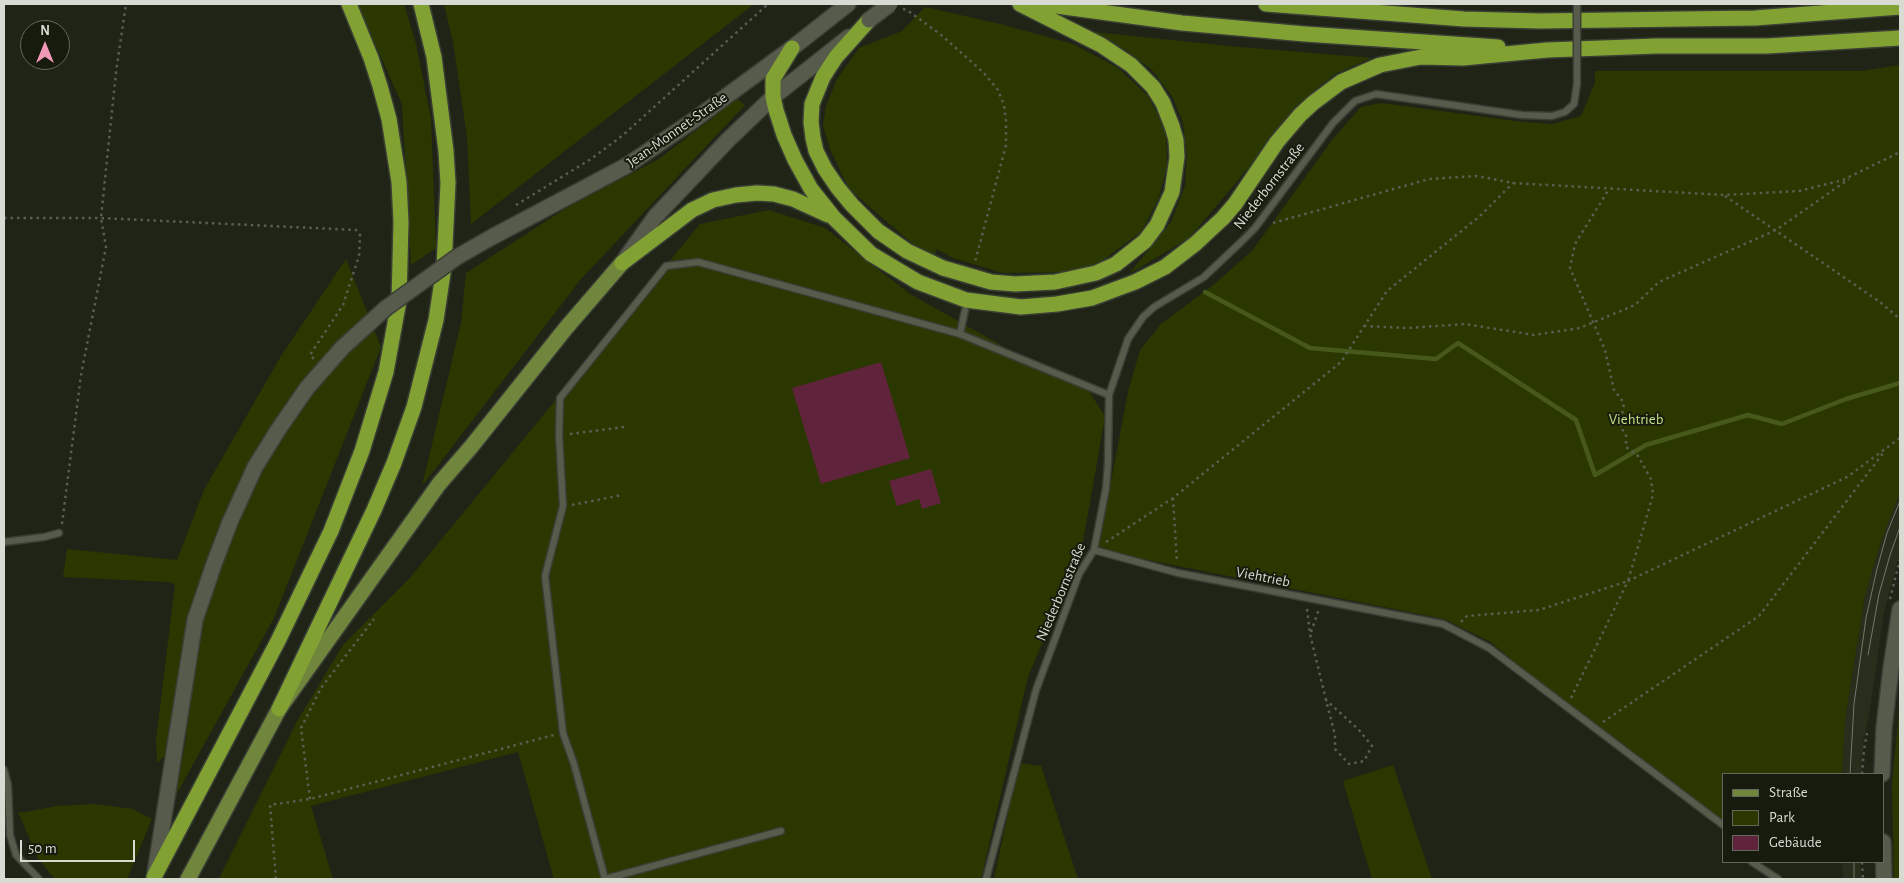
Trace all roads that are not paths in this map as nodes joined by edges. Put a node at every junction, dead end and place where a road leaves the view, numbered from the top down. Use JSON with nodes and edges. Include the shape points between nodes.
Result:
{"nodes":[{"id":1,"x":349,"y":4,"type":"edge"},
{"id":2,"x":421,"y":4,"type":"edge"},
{"id":3,"x":848,"y":4,"type":"edge"},
{"id":4,"x":1020,"y":4,"type":"edge"},
{"id":5,"x":1042,"y":4,"type":"edge"},
{"id":6,"x":1266,"y":4,"type":"edge"},
{"id":7,"x":1577,"y":4,"type":"edge"},
{"id":8,"x":894,"y":6,"type":"edge"},
{"id":9,"x":1900,"y":7,"type":"edge"},
{"id":10,"x":869,"y":20,"type":"junction"},
{"id":11,"x":1900,"y":38,"type":"edge"},
{"id":12,"x":792,"y":48,"type":"junction"},
{"id":13,"x":1547,"y":50,"type":"junction"},
{"id":14,"x":773,"y":97,"type":"junction"},
{"id":15,"x":834,"y":218,"type":"junction"},
{"id":16,"x":622,"y":263,"type":"junction"},
{"id":17,"x":965,"y":310,"type":"dead end"},
{"id":18,"x":960,"y":334,"type":"junction"},
{"id":19,"x":1109,"y":395,"type":"junction"},
{"id":20,"x":59,"y":533,"type":"road end"},
{"id":21,"x":4,"y":542,"type":"edge"},
{"id":22,"x":1094,"y":550,"type":"junction"},
{"id":23,"x":1900,"y":609,"type":"edge"},
{"id":24,"x":279,"y":709,"type":"junction"},
{"id":25,"x":4,"y":770,"type":"edge"},
{"id":26,"x":1882,"y":773,"type":"edge"},
{"id":27,"x":1722,"y":825,"type":"edge"},
{"id":28,"x":781,"y":831,"type":"dead end"},
{"id":29,"x":1754,"y":863,"type":"edge"},
{"id":30,"x":1884,"y":863,"type":"edge"},
{"id":31,"x":154,"y":878,"type":"edge"},
{"id":32,"x":39,"y":879,"type":"edge"},
{"id":33,"x":188,"y":879,"type":"edge"},
{"id":34,"x":605,"y":879,"type":"edge"},
{"id":35,"x":986,"y":879,"type":"edge"},
{"id":36,"x":1778,"y":879,"type":"edge"},
{"id":37,"x":1884,"y":879,"type":"edge"}],
"edges":[{"from":1,"to":31,"type":"highway","via":[[380,86],[399,182],[402,222],[399,301],[386,372],[362,451],[331,531],[278,641]]},
{"from":2,"to":24,"type":"highway","via":[[434,58],[448,183],[444,267],[436,320],[414,407],[394,463]]},
{"from":3,"to":12,"type":"main road","name":"Jean-Monnet-Straße"},
{"from":4,"to":10,"type":"highway","via":[[1101,45],[1131,65],[1153,87],[1163,103],[1176,140],[1176,173],[1172,192],[1160,219],[1145,241],[1116,264],[1096,273],[1055,282],[991,282],[936,265],[878,231],[838,188],[816,151],[812,138],[812,104],[836,57]]},
{"from":5,"to":13,"type":"highway","via":[[1182,23]]},
{"from":6,"to":9,"type":"highway","via":[[1464,19],[1540,21],[1755,18]]},
{"from":7,"to":19,"type":"lane","name":"Niederbornstraße","bridge":true,"via":[[1578,84],[1574,104],[1565,112],[1552,116],[1522,115],[1376,94],[1355,101],[1333,123],[1255,228],[1204,277],[1143,317],[1128,339]]},
{"from":8,"to":10,"type":"main road","bridge":true},
{"from":10,"to":14,"type":"main road"},
{"from":11,"to":13,"type":"highway","via":[[1767,46]]},
{"from":12,"to":14,"type":"highway","via":[[773,79]]},
{"from":12,"to":31,"type":"main road","name":"Jean-Monnet-Straße","bridge":true,"via":[[626,166],[457,257],[386,308],[342,348],[307,388],[255,467],[230,522],[195,620]]},
{"from":13,"to":15,"type":"highway","via":[[1463,58],[1421,58],[1380,65],[1341,82],[1300,115],[1235,204],[1195,244],[1153,274],[1092,298],[1021,307],[966,300],[903,274],[872,254]]},
{"from":14,"to":15,"type":"highway","via":[[795,160],[811,189]]},
{"from":14,"to":16,"type":"main road","via":[[655,217]]},
{"from":15,"to":16,"type":"highway","via":[[801,202],[774,194],[736,195],[713,200],[692,210]]},
{"from":16,"to":24,"type":"main road","via":[[439,484]]},
{"from":17,"to":18,"type":"lane"},
{"from":18,"to":19,"type":"lane"},
{"from":18,"to":34,"type":"lane","via":[[698,262],[666,266],[560,398],[558,435],[563,506],[545,576],[563,733]]},
{"from":19,"to":22,"type":"lane","name":"Niederbornstraße","via":[[1106,488]]},
{"from":20,"to":21,"type":"lane"},
{"from":22,"to":27,"type":"lane","name":"Viehtrieb","via":[[1178,574],[1443,624],[1488,648]]},
{"from":22,"to":35,"type":"lane","name":"Niederbornstraße","via":[[1079,574],[1036,690]]},
{"from":23,"to":26,"type":"main road","via":[[1884,728]]},
{"from":24,"to":33,"type":"main road"},
{"from":25,"to":32,"type":"lane","via":[[8,786],[10,835],[16,855]]},
{"from":28,"to":34,"type":"lane"},
{"from":29,"to":36,"type":"lane"},
{"from":30,"to":37,"type":"main road"}]}
